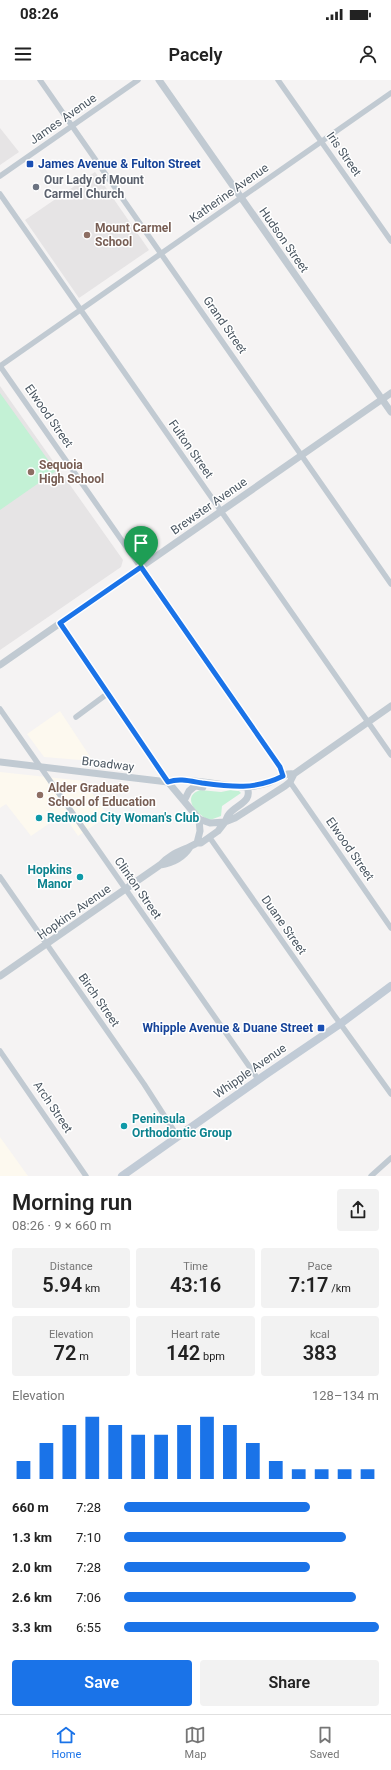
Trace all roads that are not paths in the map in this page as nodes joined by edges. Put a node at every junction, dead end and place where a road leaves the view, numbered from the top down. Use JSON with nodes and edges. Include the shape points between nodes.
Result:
{"nodes":[{"id":1,"x":40,"y":80,"type":"edge"},
{"id":2,"x":138,"y":80,"type":"edge"},
{"id":3,"x":159,"y":80,"type":"edge"},
{"id":4,"x":278,"y":80,"type":"edge"},
{"id":5,"x":391,"y":93,"type":"edge"},
{"id":6,"x":72,"y":126,"type":"junction"},
{"id":7,"x":321,"y":142,"type":"junction"},
{"id":8,"x":0,"y":176,"type":"edge"},
{"id":9,"x":0,"y":194,"type":"edge"},
{"id":10,"x":242,"y":198,"type":"junction"},
{"id":11,"x":391,"y":241,"type":"edge"},
{"id":12,"x":161,"y":254,"type":"junction"},
{"id":13,"x":81,"y":310,"type":"junction"},
{"id":14,"x":0,"y":366,"type":"edge"},
{"id":15,"x":391,"y":392,"type":"edge"},
{"id":16,"x":382,"y":399,"type":"junction"},
{"id":17,"x":391,"y":412,"type":"edge"},
{"id":18,"x":302,"y":455,"type":"junction"},
{"id":19,"x":221,"y":511,"type":"junction"},
{"id":20,"x":141,"y":567,"type":"junction"},
{"id":21,"x":391,"y":584,"type":"edge"},
{"id":22,"x":60,"y":623,"type":"junction"},
{"id":23,"x":0,"y":665,"type":"edge"},
{"id":24,"x":107,"y":694,"type":"junction"},
{"id":25,"x":391,"y":706,"type":"edge"},
{"id":26,"x":0,"y":709,"type":"edge"},
{"id":27,"x":76,"y":717,"type":"dead end"},
{"id":28,"x":368,"y":722,"type":"junction"},
{"id":29,"x":391,"y":755,"type":"edge"},
{"id":30,"x":0,"y":762,"type":"edge"},
{"id":31,"x":40,"y":767,"type":"junction"},
{"id":32,"x":294,"y":774,"type":"junction"},
{"id":33,"x":283,"y":776,"type":"junction"},
{"id":34,"x":168,"y":782,"type":"junction"},
{"id":35,"x":290,"y":782,"type":"junction"},
{"id":36,"x":220,"y":785,"type":"junction"},
{"id":37,"x":247,"y":787,"type":"junction"},
{"id":38,"x":270,"y":795,"type":"junction"},
{"id":39,"x":184,"y":802,"type":"junction"},
{"id":40,"x":199,"y":819,"type":"junction"},
{"id":41,"x":225,"y":822,"type":"junction"},
{"id":42,"x":210,"y":838,"type":"junction"},
{"id":43,"x":197,"y":843,"type":"junction"},
{"id":44,"x":0,"y":877,"type":"edge"},
{"id":45,"x":125,"y":890,"type":"junction"},
{"id":46,"x":391,"y":928,"type":"edge"},
{"id":47,"x":46,"y":944,"type":"junction"},
{"id":48,"x":0,"y":976,"type":"edge"},
{"id":49,"x":391,"y":986,"type":"edge"},
{"id":50,"x":340,"y":1024,"type":"junction"},
{"id":51,"x":0,"y":1051,"type":"edge"},
{"id":52,"x":258,"y":1079,"type":"junction"},
{"id":53,"x":391,"y":1094,"type":"edge"},
{"id":54,"x":178,"y":1137,"type":"junction"},
{"id":55,"x":391,"y":1158,"type":"edge"},
{"id":56,"x":86,"y":1176,"type":"edge"},
{"id":57,"x":122,"y":1176,"type":"edge"},
{"id":58,"x":371,"y":1176,"type":"edge"}],
"edges":[{"from":1,"to":6,"type":"street","name":"Grand Street"},
{"from":2,"to":6,"type":"street","name":"James Avenue"},
{"from":3,"to":10,"type":"street","name":"Hudson Street"},
{"from":4,"to":7,"type":"street","name":"Iris Street"},
{"from":5,"to":7,"type":"street","name":"Katherine Avenue"},
{"from":6,"to":8,"type":"street","name":"James Avenue"},
{"from":6,"to":12,"type":"street","name":"Grand Street"},
{"from":7,"to":10,"type":"street","name":"Katherine Avenue"},
{"from":7,"to":11,"type":"street","name":"Iris Street"},
{"from":9,"to":13,"type":"street","name":"Fulton Street"},
{"from":10,"to":12,"type":"street","name":"Katherine Avenue"},
{"from":10,"to":16,"type":"street","name":"Hudson Street"},
{"from":12,"to":13,"type":"street","name":"Katherine Avenue"},
{"from":12,"to":18,"type":"street","name":"Grand Street"},
{"from":13,"to":14,"type":"street","name":"Katherine Avenue"},
{"from":13,"to":19,"type":"street","name":"Fulton Street"},
{"from":14,"to":20,"type":"street","name":"Elwood Street"},
{"from":15,"to":16,"type":"street","name":"Brewster Avenue"},
{"from":16,"to":17,"type":"street","name":"Hudson Street"},
{"from":16,"to":18,"type":"street","name":"Brewster Avenue"},
{"from":18,"to":19,"type":"street","name":"Brewster Avenue"},
{"from":18,"to":21,"type":"street","name":"Grand Street"},
{"from":19,"to":20,"type":"street","name":"Brewster Avenue"},
{"from":19,"to":28,"type":"street","name":"Fulton Street"},
{"from":20,"to":22,"type":"street","name":"Brewster Avenue"},
{"from":20,"to":33,"type":"street","name":"Elwood Street","via":[[280,767]]},
{"from":22,"to":23,"type":"street","name":"Brewster Avenue"},
{"from":22,"to":24,"type":"street"},
{"from":24,"to":27,"type":"street"},
{"from":24,"to":34,"type":"street"},
{"from":25,"to":28,"type":"street"},
{"from":26,"to":31,"type":"street","name":"Clinton Street"},
{"from":28,"to":29,"type":"street","name":"Fulton Street"},
{"from":28,"to":32,"type":"street"},
{"from":30,"to":31,"type":"street","name":"Broadway"},
{"from":31,"to":34,"type":"street","name":"Broadway"},
{"from":31,"to":45,"type":"street","name":"Clinton Street"},
{"from":32,"to":33,"type":"street"},
{"from":32,"to":35,"type":"street"},
{"from":33,"to":37,"type":"street","name":"Broadway","via":[[267,783]]},
{"from":33,"to":38,"type":"street","via":[[280,784],[271,790]]},
{"from":34,"to":36,"type":"street","name":"Broadway","via":[[176,779]]},
{"from":34,"to":39,"type":"street"},
{"from":35,"to":38,"type":"street","name":"Hopkins Avenue"},
{"from":35,"to":46,"type":"street","name":"Elwood Street"},
{"from":36,"to":37,"type":"street","name":"Broadway"},
{"from":36,"to":39,"type":"street","via":[[216,788],[195,786],[189,791]]},
{"from":37,"to":41,"type":"street","name":"Hopkins Avenue","via":[[247,800],[230,813]]},
{"from":38,"to":41,"type":"street","name":"Hopkins Avenue"},
{"from":39,"to":40,"type":"street"},
{"from":40,"to":41,"type":"street","via":[[210,823]]},
{"from":40,"to":43,"type":"street"},
{"from":41,"to":42,"type":"street","name":"Hopkins Avenue"},
{"from":42,"to":43,"type":"street","name":"Hopkins Avenue","via":[[201,844]]},
{"from":42,"to":50,"type":"street","name":"Duane Street"},
{"from":43,"to":45,"type":"street","name":"Hopkins Avenue","via":[[185,854],[171,863],[160,865]]},
{"from":44,"to":47,"type":"street","name":"Birch Street"},
{"from":45,"to":47,"type":"street","name":"Hopkins Avenue"},
{"from":45,"to":52,"type":"street","name":"Clinton Street"},
{"from":47,"to":48,"type":"street","name":"Hopkins Avenue"},
{"from":47,"to":54,"type":"street","name":"Birch Street","via":[[133,1067]]},
{"from":49,"to":50,"type":"main road","name":"Whipple Avenue"},
{"from":50,"to":52,"type":"main road","name":"Whipple Avenue"},
{"from":50,"to":53,"type":"street","name":"Duane Street"},
{"from":51,"to":56,"type":"street","name":"Arch Street"},
{"from":52,"to":54,"type":"main road","name":"Whipple Avenue"},
{"from":54,"to":57,"type":"main road","name":"Whipple Avenue"},
{"from":55,"to":58,"type":"street"}]}
